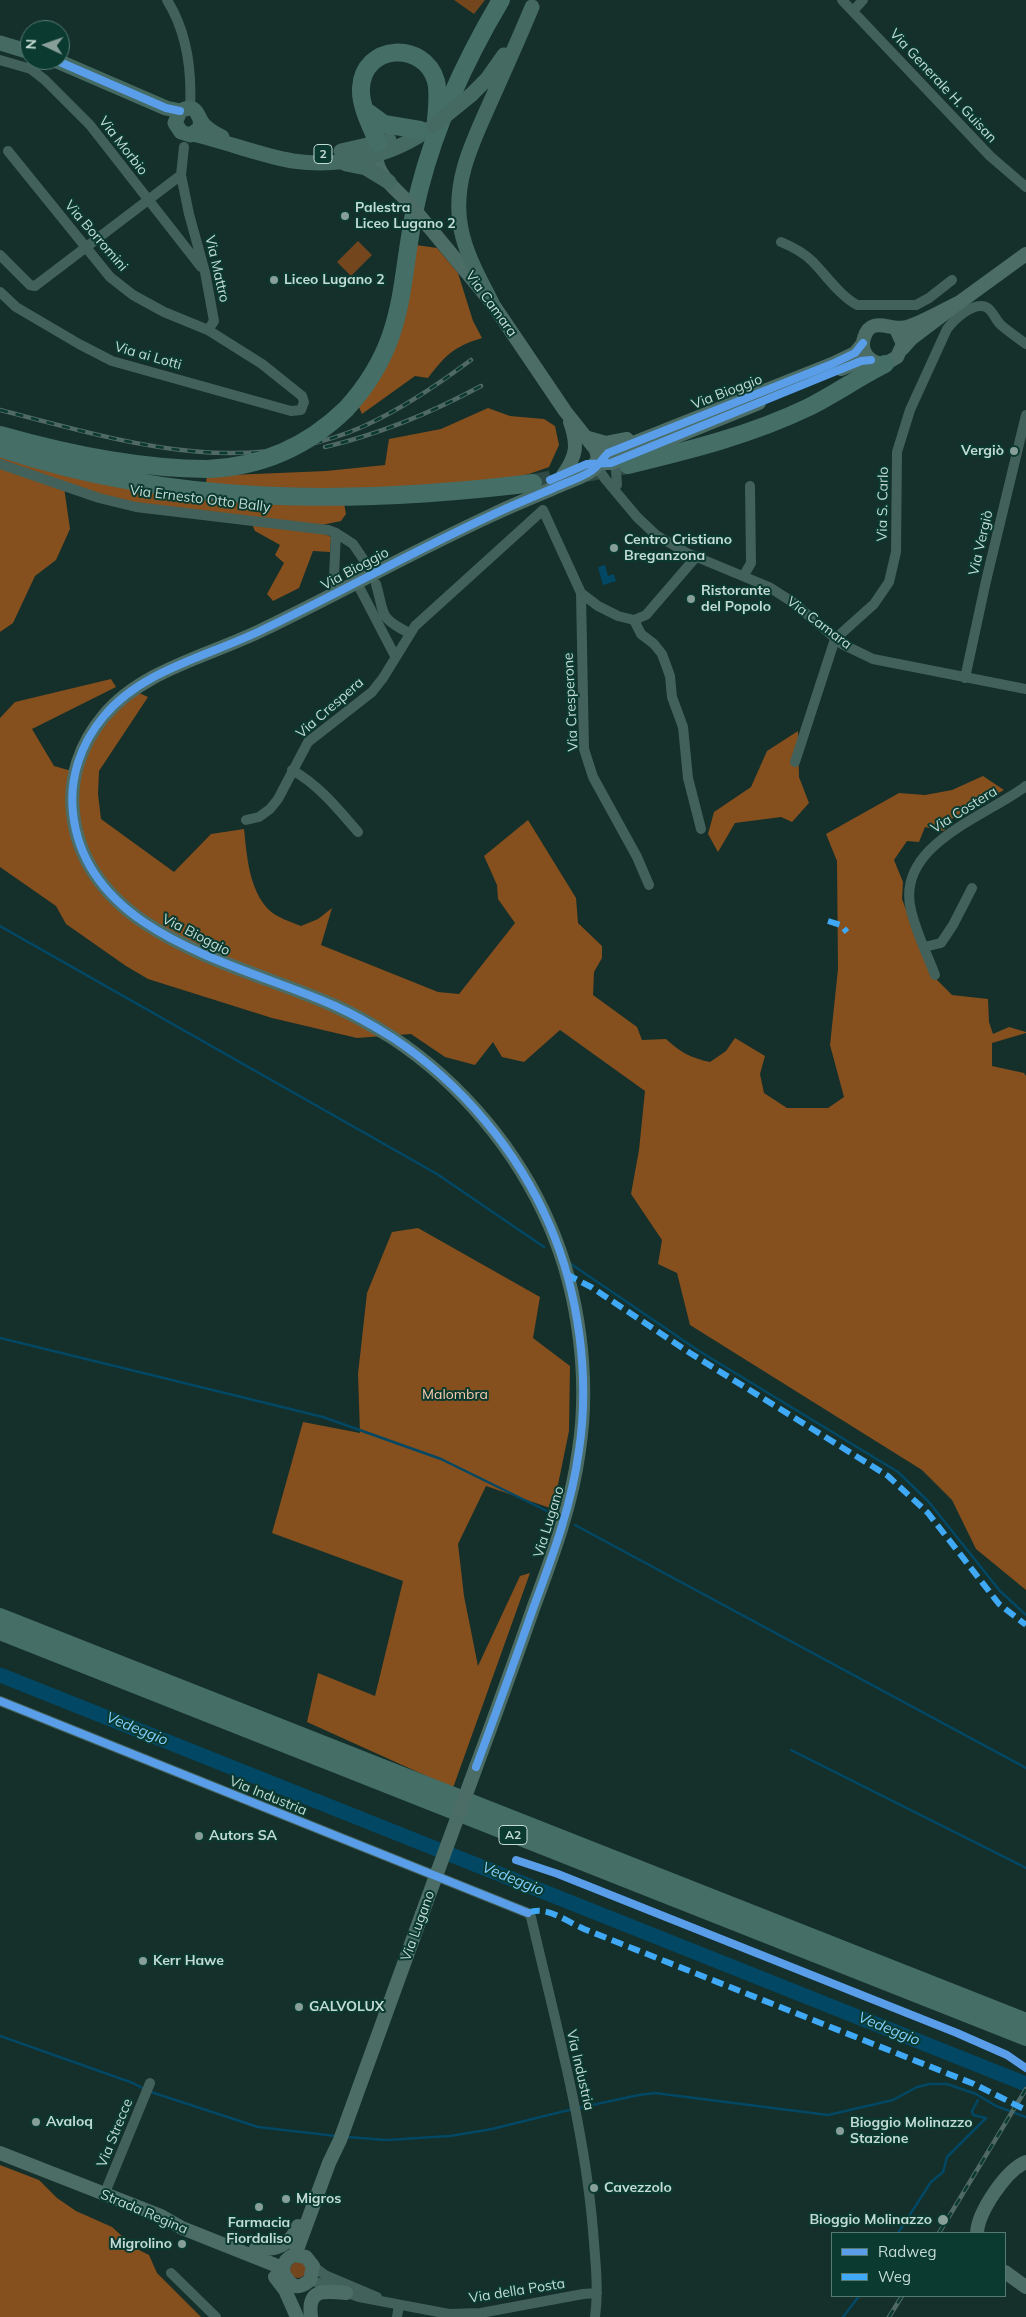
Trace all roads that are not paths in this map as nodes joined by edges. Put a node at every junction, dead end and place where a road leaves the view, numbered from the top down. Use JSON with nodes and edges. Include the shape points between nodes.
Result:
{"nodes":[{"id":1,"x":167,"y":0,"type":"edge"},
{"id":2,"x":501,"y":0,"type":"edge"},
{"id":3,"x":842,"y":0,"type":"edge"},
{"id":4,"x":863,"y":0,"type":"edge"},
{"id":5,"x":534,"y":3,"type":"edge"},
{"id":6,"x":853,"y":10,"type":"junction"},
{"id":7,"x":0,"y":43,"type":"edge"},
{"id":8,"x":20,"y":49,"type":"edge"},
{"id":9,"x":0,"y":60,"type":"edge"},
{"id":10,"x":70,"y":66,"type":"edge"},
{"id":11,"x":366,"y":110,"type":"junction"},
{"id":12,"x":187,"y":126,"type":"junction"},
{"id":13,"x":429,"y":132,"type":"junction"},
{"id":14,"x":378,"y":150,"type":"junction"},
{"id":15,"x":8,"y":151,"type":"dead end"},
{"id":16,"x":267,"y":154,"type":"junction"},
{"id":17,"x":329,"y":162,"type":"junction"},
{"id":18,"x":181,"y":175,"type":"junction"},
{"id":19,"x":389,"y":182,"type":"junction"},
{"id":20,"x":1026,"y":187,"type":"edge"},
{"id":21,"x":147,"y":200,"type":"junction"},
{"id":22,"x":409,"y":202,"type":"junction"},
{"id":23,"x":781,"y":242,"type":"dead end"},
{"id":24,"x":85,"y":248,"type":"junction"},
{"id":25,"x":1026,"y":254,"type":"edge"},
{"id":26,"x":0,"y":255,"type":"edge"},
{"id":27,"x":205,"y":272,"type":"junction"},
{"id":28,"x":952,"y":280,"type":"dead end"},
{"id":29,"x":0,"y":292,"type":"edge"},
{"id":30,"x":960,"y":302,"type":"junction"},
{"id":31,"x":492,"y":303,"type":"junction"},
{"id":32,"x":884,"y":306,"type":"junction"},
{"id":33,"x":882,"y":324,"type":"junction"},
{"id":34,"x":896,"y":329,"type":"junction"},
{"id":35,"x":208,"y":330,"type":"junction"},
{"id":36,"x":863,"y":343,"type":"junction"},
{"id":37,"x":1026,"y":344,"type":"edge"},
{"id":38,"x":902,"y":349,"type":"junction"},
{"id":39,"x":878,"y":362,"type":"junction"},
{"id":40,"x":565,"y":411,"type":"junction"},
{"id":41,"x":1026,"y":415,"type":"edge"},
{"id":42,"x":678,"y":424,"type":"junction"},
{"id":43,"x":0,"y":435,"type":"edge"},
{"id":44,"x":585,"y":437,"type":"junction"},
{"id":45,"x":0,"y":448,"type":"edge"},
{"id":46,"x":626,"y":461,"type":"junction"},
{"id":47,"x":600,"y":463,"type":"junction"},
{"id":48,"x":0,"y":464,"type":"edge"},
{"id":49,"x":563,"y":474,"type":"junction"},
{"id":50,"x":534,"y":483,"type":"tunnel mouth"},
{"id":51,"x":617,"y":485,"type":"junction"},
{"id":52,"x":750,"y":486,"type":"dead end"},
{"id":53,"x":543,"y":510,"type":"joint"},
{"id":54,"x":631,"y":510,"type":"junction"},
{"id":55,"x":336,"y":533,"type":"junction"},
{"id":56,"x":431,"y":544,"type":"junction"},
{"id":57,"x":696,"y":557,"type":"junction"},
{"id":58,"x":366,"y":564,"type":"dead end"},
{"id":59,"x":744,"y":576,"type":"junction"},
{"id":60,"x":357,"y":583,"type":"junction"},
{"id":61,"x":376,"y":584,"type":"dead end"},
{"id":62,"x":581,"y":593,"type":"junction"},
{"id":63,"x":337,"y":594,"type":"junction"},
{"id":64,"x":634,"y":620,"type":"junction"},
{"id":65,"x":409,"y":633,"type":"junction"},
{"id":66,"x":836,"y":639,"type":"junction"},
{"id":67,"x":395,"y":656,"type":"junction"},
{"id":68,"x":965,"y":678,"type":"junction"},
{"id":69,"x":1026,"y":689,"type":"edge"},
{"id":70,"x":795,"y":762,"type":"dead end"},
{"id":71,"x":292,"y":770,"type":"junction"},
{"id":72,"x":1026,"y":786,"type":"edge"},
{"id":73,"x":246,"y":820,"type":"dead end"},
{"id":74,"x":701,"y":828,"type":"dead end"},
{"id":75,"x":358,"y":832,"type":"dead end"},
{"id":76,"x":649,"y":885,"type":"dead end"},
{"id":77,"x":972,"y":888,"type":"dead end"},
{"id":78,"x":924,"y":947,"type":"junction"},
{"id":79,"x":935,"y":975,"type":"dead end"},
{"id":80,"x":566,"y":1274,"type":"joint"},
{"id":81,"x":0,"y":1617,"type":"edge"},
{"id":82,"x":0,"y":1631,"type":"edge"},
{"id":83,"x":0,"y":1702,"type":"edge"},
{"id":84,"x":1026,"y":2022,"type":"edge"},
{"id":85,"x":1026,"y":2037,"type":"edge"},
{"id":86,"x":150,"y":2083,"type":"dead end"},
{"id":87,"x":341,"y":2136,"type":"junction"},
{"id":88,"x":0,"y":2153,"type":"edge"},
{"id":89,"x":1026,"y":2162,"type":"edge"},
{"id":90,"x":328,"y":2165,"type":"junction"},
{"id":91,"x":104,"y":2194,"type":"junction"},
{"id":92,"x":161,"y":2216,"type":"junction"},
{"id":93,"x":978,"y":2232,"type":"edge"},
{"id":94,"x":212,"y":2240,"type":"junction"},
{"id":95,"x":256,"y":2248,"type":"junction"},
{"id":96,"x":304,"y":2266,"type":"junction"},
{"id":97,"x":171,"y":2273,"type":"dead end"},
{"id":98,"x":1006,"y":2273,"type":"edge"},
{"id":99,"x":285,"y":2278,"type":"junction"},
{"id":100,"x":1026,"y":2287,"type":"edge"},
{"id":101,"x":346,"y":2293,"type":"junction"},
{"id":102,"x":597,"y":2293,"type":"junction"},
{"id":103,"x":394,"y":2304,"type":"junction"},
{"id":104,"x":216,"y":2317,"type":"edge"},
{"id":105,"x":297,"y":2317,"type":"edge"},
{"id":106,"x":304,"y":2317,"type":"edge"},
{"id":107,"x":312,"y":2317,"type":"edge"},
{"id":108,"x":398,"y":2317,"type":"edge"},
{"id":109,"x":595,"y":2317,"type":"edge"}],
"edges":[{"from":1,"to":12,"type":"street","name":"Via Mattro","via":[[177,17],[186,45],[190,84]]},
{"from":2,"to":13,"type":"highway"},
{"from":3,"to":6,"type":"street","name":"Via Generale H. Guisan"},
{"from":4,"to":6,"type":"street"},
{"from":5,"to":13,"type":"main road","number":"2","bridge":true,"via":[[497,66],[471,96]]},
{"from":5,"to":31,"type":"main road","via":[[464,164],[460,187],[458,211],[464,241]]},
{"from":6,"to":20,"type":"street","name":"Via Generale H. Guisan","via":[[990,156]]},
{"from":7,"to":8,"type":"main road"},
{"from":9,"to":21,"type":"street","name":"Via Morbio","via":[[31,69],[45,80],[90,125]]},
{"from":10,"to":12,"type":"main road","number":"2","via":[[166,108]]},
{"from":11,"to":13,"type":"highway","via":[[384,124]]},
{"from":11,"to":13,"type":"highway","via":[[361,87],[369,66],[391,53],[414,55],[427,65],[436,80],[438,94]]},
{"from":11,"to":14,"type":"highway"},
{"from":12,"to":16,"type":"main road","number":"2","via":[[212,131],[236,146]]},
{"from":12,"to":18,"type":"street","name":"Via Mattro"},
{"from":13,"to":14,"type":"main road","number":"2"},
{"from":13,"to":43,"type":"highway","bridge":true,"via":[[394,332],[372,378],[346,409],[320,432],[291,449],[250,464],[207,469],[129,463]]},
{"from":14,"to":16,"type":"main road","number":"2"},
{"from":14,"to":17,"type":"main road","number":"2"},
{"from":14,"to":19,"type":"main road","name":"Via Camara","via":[[377,167]]},
{"from":14,"to":22,"type":"main road","name":"Via Camara"},
{"from":15,"to":24,"type":"street","name":"Via Borromini"},
{"from":16,"to":17,"type":"main road","number":"2","via":[[294,161]]},
{"from":17,"to":19,"type":"main road","via":[[366,168]]},
{"from":18,"to":21,"type":"street"},
{"from":18,"to":27,"type":"street","name":"Via Mattro"},
{"from":19,"to":22,"type":"main road","name":"Via Camara"},
{"from":21,"to":24,"type":"street"},
{"from":21,"to":27,"type":"street","name":"Via Morbio"},
{"from":22,"to":31,"type":"main road","name":"Via Camara","bridge":true},
{"from":23,"to":32,"type":"street","via":[[810,259],[849,301],[857,305]]},
{"from":24,"to":26,"type":"street","via":[[35,286]]},
{"from":24,"to":35,"type":"street","name":"Via Borromini","via":[[110,277],[133,295]]},
{"from":25,"to":30,"type":"main road"},
{"from":27,"to":35,"type":"street","name":"Via Mattro","via":[[214,321]]},
{"from":28,"to":32,"type":"street","via":[[923,302],[909,306]]},
{"from":29,"to":35,"type":"street","name":"Via ai Lotti","via":[[16,307],[112,361],[291,411],[302,408],[303,398],[262,364]]},
{"from":30,"to":34,"type":"main road","via":[[908,327]]},
{"from":30,"to":38,"type":"main road"},
{"from":31,"to":40,"type":"main road","name":"Via Camara"},
{"from":32,"to":33,"type":"street"},
{"from":33,"to":34,"type":"main road"},
{"from":33,"to":36,"type":"main road","name":"Via Bioggio","via":[[871,328]]},
{"from":34,"to":38,"type":"main road","via":[[902,338]]},
{"from":36,"to":39,"type":"main road","via":[[863,349]]},
{"from":36,"to":42,"type":"main road","name":"Via Bioggio","via":[[855,353],[832,364]]},
{"from":37,"to":66,"type":"street","name":"Via S. Carlo","via":[[999,323],[986,307],[977,306],[968,311],[947,329],[910,410],[897,452],[896,552],[889,582],[874,604]]},
{"from":38,"to":39,"type":"main road","via":[[897,358]]},
{"from":39,"to":46,"type":"highway","via":[[809,407],[762,427],[700,447]]},
{"from":40,"to":44,"type":"main road","name":"Via Camara"},
{"from":40,"to":47,"type":"main road","name":"Via Camara","via":[[592,457]]},
{"from":40,"to":49,"type":"main road","via":[[576,438],[572,461]]},
{"from":41,"to":68,"type":"street","name":"Via Vergiò"},
{"from":42,"to":44,"type":"main road","via":[[612,442]]},
{"from":42,"to":47,"type":"main road","name":"Via Bioggio","via":[[608,453]]},
{"from":44,"to":47,"type":"main road","name":"Via Camara"},
{"from":45,"to":50,"type":"highway","via":[[117,479],[187,490],[261,496],[383,497]]},
{"from":46,"to":47,"type":"main road","name":"Via Bioggio"},
{"from":46,"to":51,"type":"street","via":[[616,471]]},
{"from":47,"to":49,"type":"main road","name":"Via Bioggio","via":[[587,464]]},
{"from":47,"to":51,"type":"street","name":"Via Camara"},
{"from":47,"to":54,"type":"street","name":"Via Camara","via":[[601,473]]},
{"from":47,"to":56,"type":"main road","name":"Via Bioggio","via":[[589,472]]},
{"from":48,"to":55,"type":"street","name":"Via Ernesto Otto Bally","via":[[99,498],[136,507],[323,528]]},
{"from":49,"to":56,"type":"main road","name":"Via Bioggio"},
{"from":51,"to":54,"type":"street","name":"Via Camara"},
{"from":52,"to":59,"type":"street","via":[[751,563]]},
{"from":53,"to":62,"type":"street","name":"Via Cresperone"},
{"from":53,"to":65,"type":"street","name":"Via Crespera"},
{"from":54,"to":57,"type":"street","name":"Via Camara","via":[[656,534]]},
{"from":55,"to":58,"type":"street","via":[[353,544]]},
{"from":55,"to":63,"type":"street","via":[[334,576]]},
{"from":56,"to":60,"type":"main road","name":"Via Bioggio"},
{"from":57,"to":59,"type":"street","name":"Via Camara"},
{"from":57,"to":64,"type":"street","via":[[653,609]]},
{"from":59,"to":66,"type":"street","name":"Via Camara","via":[[794,603]]},
{"from":60,"to":63,"type":"main road","name":"Via Bioggio"},
{"from":60,"to":67,"type":"street"},
{"from":61,"to":65,"type":"street","via":[[384,617]]},
{"from":62,"to":64,"type":"street","via":[[608,612]]},
{"from":62,"to":76,"type":"street","name":"Via Cresperone","via":[[584,749],[593,777]]},
{"from":63,"to":80,"type":"main road","name":"Via Bioggio","via":[[156,676],[117,702],[90,735],[75,776],[72,806],[81,848],[107,890],[161,933],[208,957],[352,1015],[393,1039],[442,1076],[481,1116],[513,1159],[549,1224]]},
{"from":64,"to":74,"type":"street","via":[[641,634],[662,654],[670,676],[672,697],[683,728],[688,778]]},
{"from":65,"to":67,"type":"street","name":"Via Crespera"},
{"from":66,"to":68,"type":"street","name":"Via Camara","via":[[873,658]]},
{"from":66,"to":70,"type":"street","name":"Via S. Carlo"},
{"from":67,"to":71,"type":"street","name":"Via Crespera","via":[[372,692],[308,742]]},
{"from":68,"to":69,"type":"street","name":"Via Camara"},
{"from":71,"to":73,"type":"street","name":"Via Crespera","via":[[270,809],[259,817]]},
{"from":71,"to":75,"type":"street","via":[[325,795]]},
{"from":72,"to":78,"type":"street","name":"Via Costera","via":[[934,844],[921,860],[910,878],[910,910]]},
{"from":77,"to":78,"type":"street","via":[[941,943]]},
{"from":78,"to":79,"type":"street","name":"Via Costera"},
{"from":80,"to":87,"type":"main road","name":"Via Lugano","bridge":true,"via":[[580,1339],[584,1392],[580,1446],[560,1535]]},
{"from":81,"to":84,"type":"highway","number":"A2"},
{"from":82,"to":85,"type":"highway","number":"A2"},
{"from":83,"to":102,"type":"street","name":"Via Industria","via":[[528,1914],[576,2109],[591,2208]]},
{"from":86,"to":91,"type":"street","name":"Via Strecce"},
{"from":87,"to":90,"type":"main road","name":"Via Lugano"},
{"from":87,"to":96,"type":"main road","via":[[309,2235]]},
{"from":88,"to":91,"type":"main road","name":"Strada Regina"},
{"from":89,"to":93,"type":"main road","via":[[1003,2180],[980,2220]]},
{"from":90,"to":95,"type":"main road","via":[[291,2239],[278,2248]]},
{"from":90,"to":96,"type":"main road","name":"Via Lugano"},
{"from":91,"to":92,"type":"main road","name":"Strada Regina"},
{"from":92,"to":94,"type":"main road","name":"Strada Regina"},
{"from":92,"to":95,"type":"main road"},
{"from":94,"to":99,"type":"main road","name":"Strada Regina","via":[[275,2265]]},
{"from":94,"to":105,"type":"main road","via":[[272,2273],[285,2290]]},
{"from":95,"to":96,"type":"main road"},
{"from":96,"to":99,"type":"main road","via":[[283,2265]]},
{"from":96,"to":99,"type":"main road","via":[[299,2286]]},
{"from":96,"to":101,"type":"street","name":"Via della Posta"},
{"from":96,"to":103,"type":"street","name":"Via della Posta"},
{"from":96,"to":107,"type":"main road"},
{"from":97,"to":104,"type":"street"},
{"from":98,"to":100,"type":"main road"},
{"from":99,"to":106,"type":"main road","name":"Strada Regina"},
{"from":101,"to":103,"type":"street","name":"Via della Posta"},
{"from":101,"to":107,"type":"main road","via":[[319,2292],[311,2302]]},
{"from":102,"to":103,"type":"street","name":"Via della Posta","via":[[481,2313],[449,2314]]},
{"from":102,"to":109,"type":"street"},
{"from":103,"to":108,"type":"street"}]}
